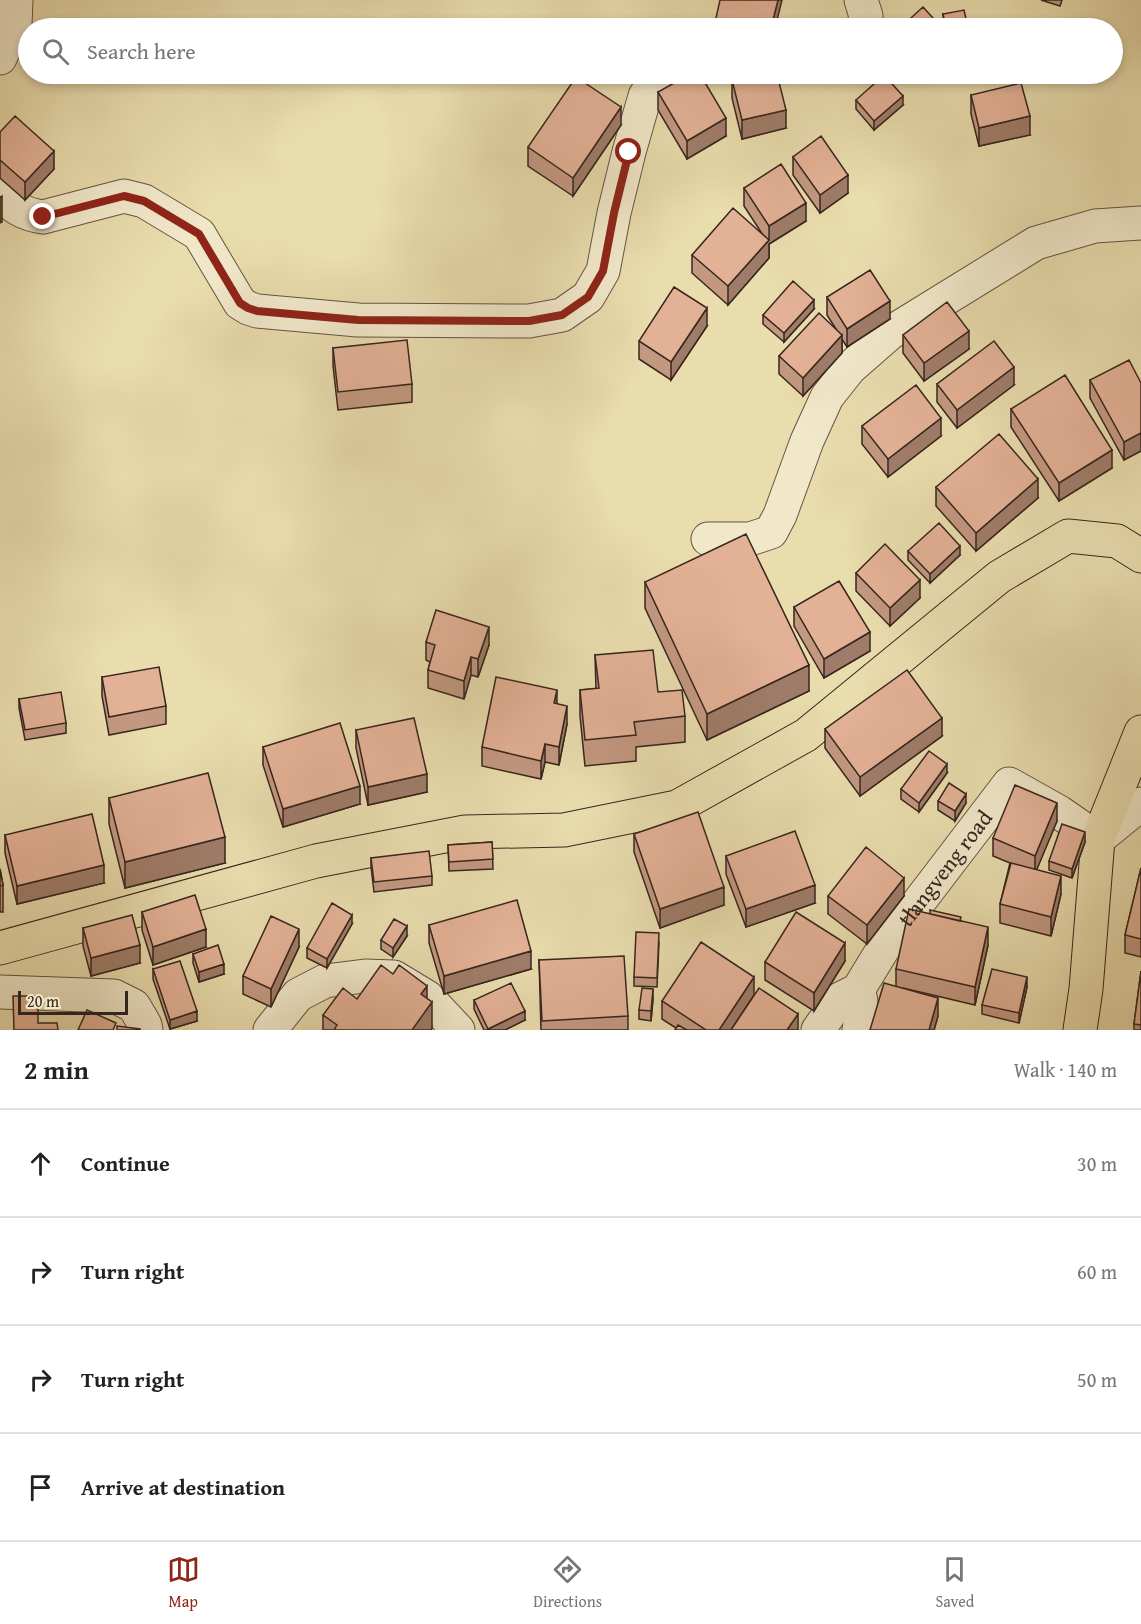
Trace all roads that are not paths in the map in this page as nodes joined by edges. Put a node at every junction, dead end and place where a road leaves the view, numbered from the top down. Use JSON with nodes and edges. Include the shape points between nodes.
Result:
{"nodes":[{"id":1,"x":16,"y":0,"type":"edge"},
{"id":2,"x":861,"y":0,"type":"edge"},
{"id":3,"x":866,"y":18,"type":"edge"},
{"id":4,"x":0,"y":58,"type":"edge"},
{"id":5,"x":653,"y":84,"type":"edge"},
{"id":6,"x":0,"y":194,"type":"edge"},
{"id":7,"x":1141,"y":223,"type":"edge"},
{"id":8,"x":708,"y":539,"type":"dead end"},
{"id":9,"x":1141,"y":556,"type":"edge"},
{"id":10,"x":1141,"y":732,"type":"edge"},
{"id":11,"x":1141,"y":804,"type":"edge"},
{"id":12,"x":1098,"y":838,"type":"junction"},
{"id":13,"x":0,"y":948,"type":"edge"},
{"id":14,"x":858,"y":990,"type":"junction"},
{"id":15,"x":0,"y":992,"type":"edge"},
{"id":16,"x":146,"y":1030,"type":"edge"},
{"id":17,"x":270,"y":1030,"type":"edge"},
{"id":18,"x":458,"y":1030,"type":"edge"},
{"id":19,"x":818,"y":1030,"type":"edge"},
{"id":20,"x":859,"y":1030,"type":"edge"},
{"id":21,"x":1080,"y":1030,"type":"edge"}],
"edges":[{"from":1,"to":4,"type":"street","via":[[15,24]]},
{"from":2,"to":3,"type":"street"},
{"from":5,"to":6,"type":"street","via":[[645,96],[629,152],[603,271],[588,297],[571,309],[562,315],[529,321],[358,320],[257,311],[240,303],[199,234],[144,201],[124,196],[43,217],[15,208]]},
{"from":7,"to":8,"type":"street","via":[[1095,226],[1036,243],[890,333],[850,368],[827,397],[771,532],[750,539]]},
{"from":9,"to":13,"type":"highway","via":[[1117,542],[1068,536],[999,577],[806,735],[677,807],[564,830],[465,832],[316,861]]},
{"from":10,"to":12,"type":"highway"},
{"from":11,"to":12,"type":"street"},
{"from":12,"to":14,"type":"street","name":"tlangveng road","via":[[1009,784],[883,949]]},
{"from":12,"to":21,"type":"highway"},
{"from":14,"to":19,"type":"street","name":"tlangveng road","via":[[840,999]]},
{"from":14,"to":20,"type":"street","via":[[863,1012]]},
{"from":15,"to":16,"type":"street","via":[[114,996],[134,1006]]},
{"from":17,"to":18,"type":"street","via":[[298,995],[325,981],[365,976],[394,977],[427,997]]}]}
